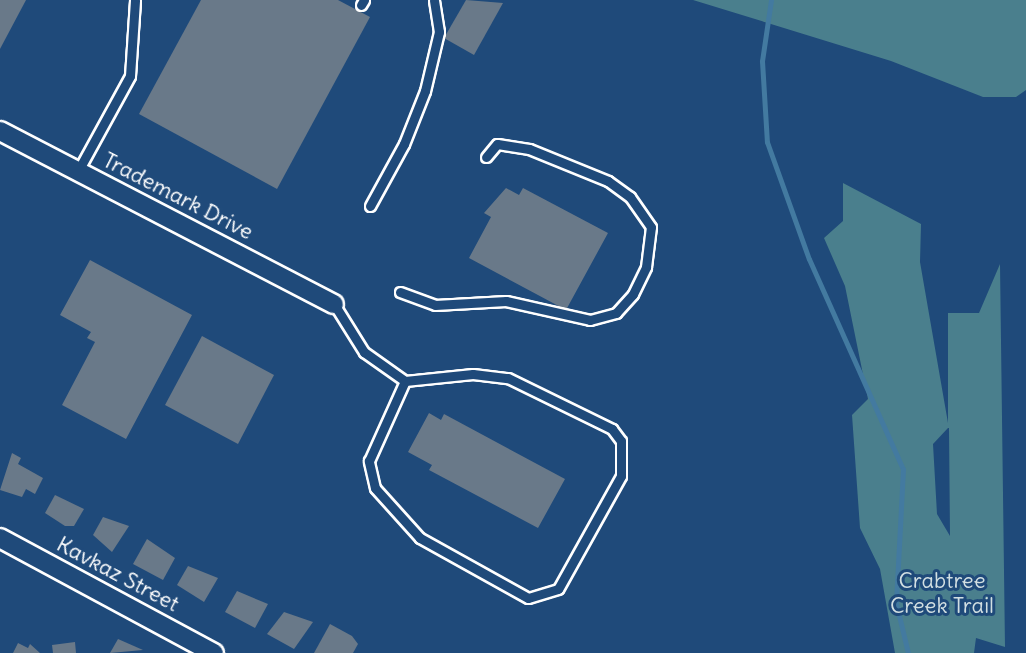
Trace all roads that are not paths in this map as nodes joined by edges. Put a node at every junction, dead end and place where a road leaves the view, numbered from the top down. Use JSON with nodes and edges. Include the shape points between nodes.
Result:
{"nodes":[{"id":1,"x":135,"y":0,"type":"edge"},
{"id":2,"x":434,"y":0,"type":"edge"},
{"id":3,"x":0,"y":131,"type":"edge"},
{"id":4,"x":486,"y":157,"type":"dead end"},
{"id":5,"x":78,"y":171,"type":"junction"},
{"id":6,"x":370,"y":206,"type":"dead end"},
{"id":7,"x":400,"y":292,"type":"dead end"},
{"id":8,"x":334,"y":304,"type":"joint"},
{"id":9,"x":405,"y":381,"type":"junction"},
{"id":10,"x":0,"y":538,"type":"edge"},
{"id":11,"x":214,"y":653,"type":"edge"}],
"edges":[{"from":1,"to":5,"type":"lane","via":[[130,76]]},
{"from":2,"to":6,"type":"lane","via":[[439,32],[425,91]]},
{"from":3,"to":5,"type":"street","name":"Trademark Drive"},
{"from":4,"to":7,"type":"lane","via":[[497,144],[529,149],[608,181],[630,197],[651,227],[646,267],[633,294],[616,313],[590,320],[506,301],[435,305]]},
{"from":5,"to":8,"type":"street","name":"Trademark Drive"},
{"from":8,"to":9,"type":"lane","via":[[364,352]]},
{"from":9,"to":9,"type":"lane","via":[[369,461],[375,488],[420,538],[528,598],[558,589],[621,476],[621,441],[612,429],[508,378],[473,374]]},
{"from":10,"to":11,"type":"street","name":"Kavkaz Street"}]}
